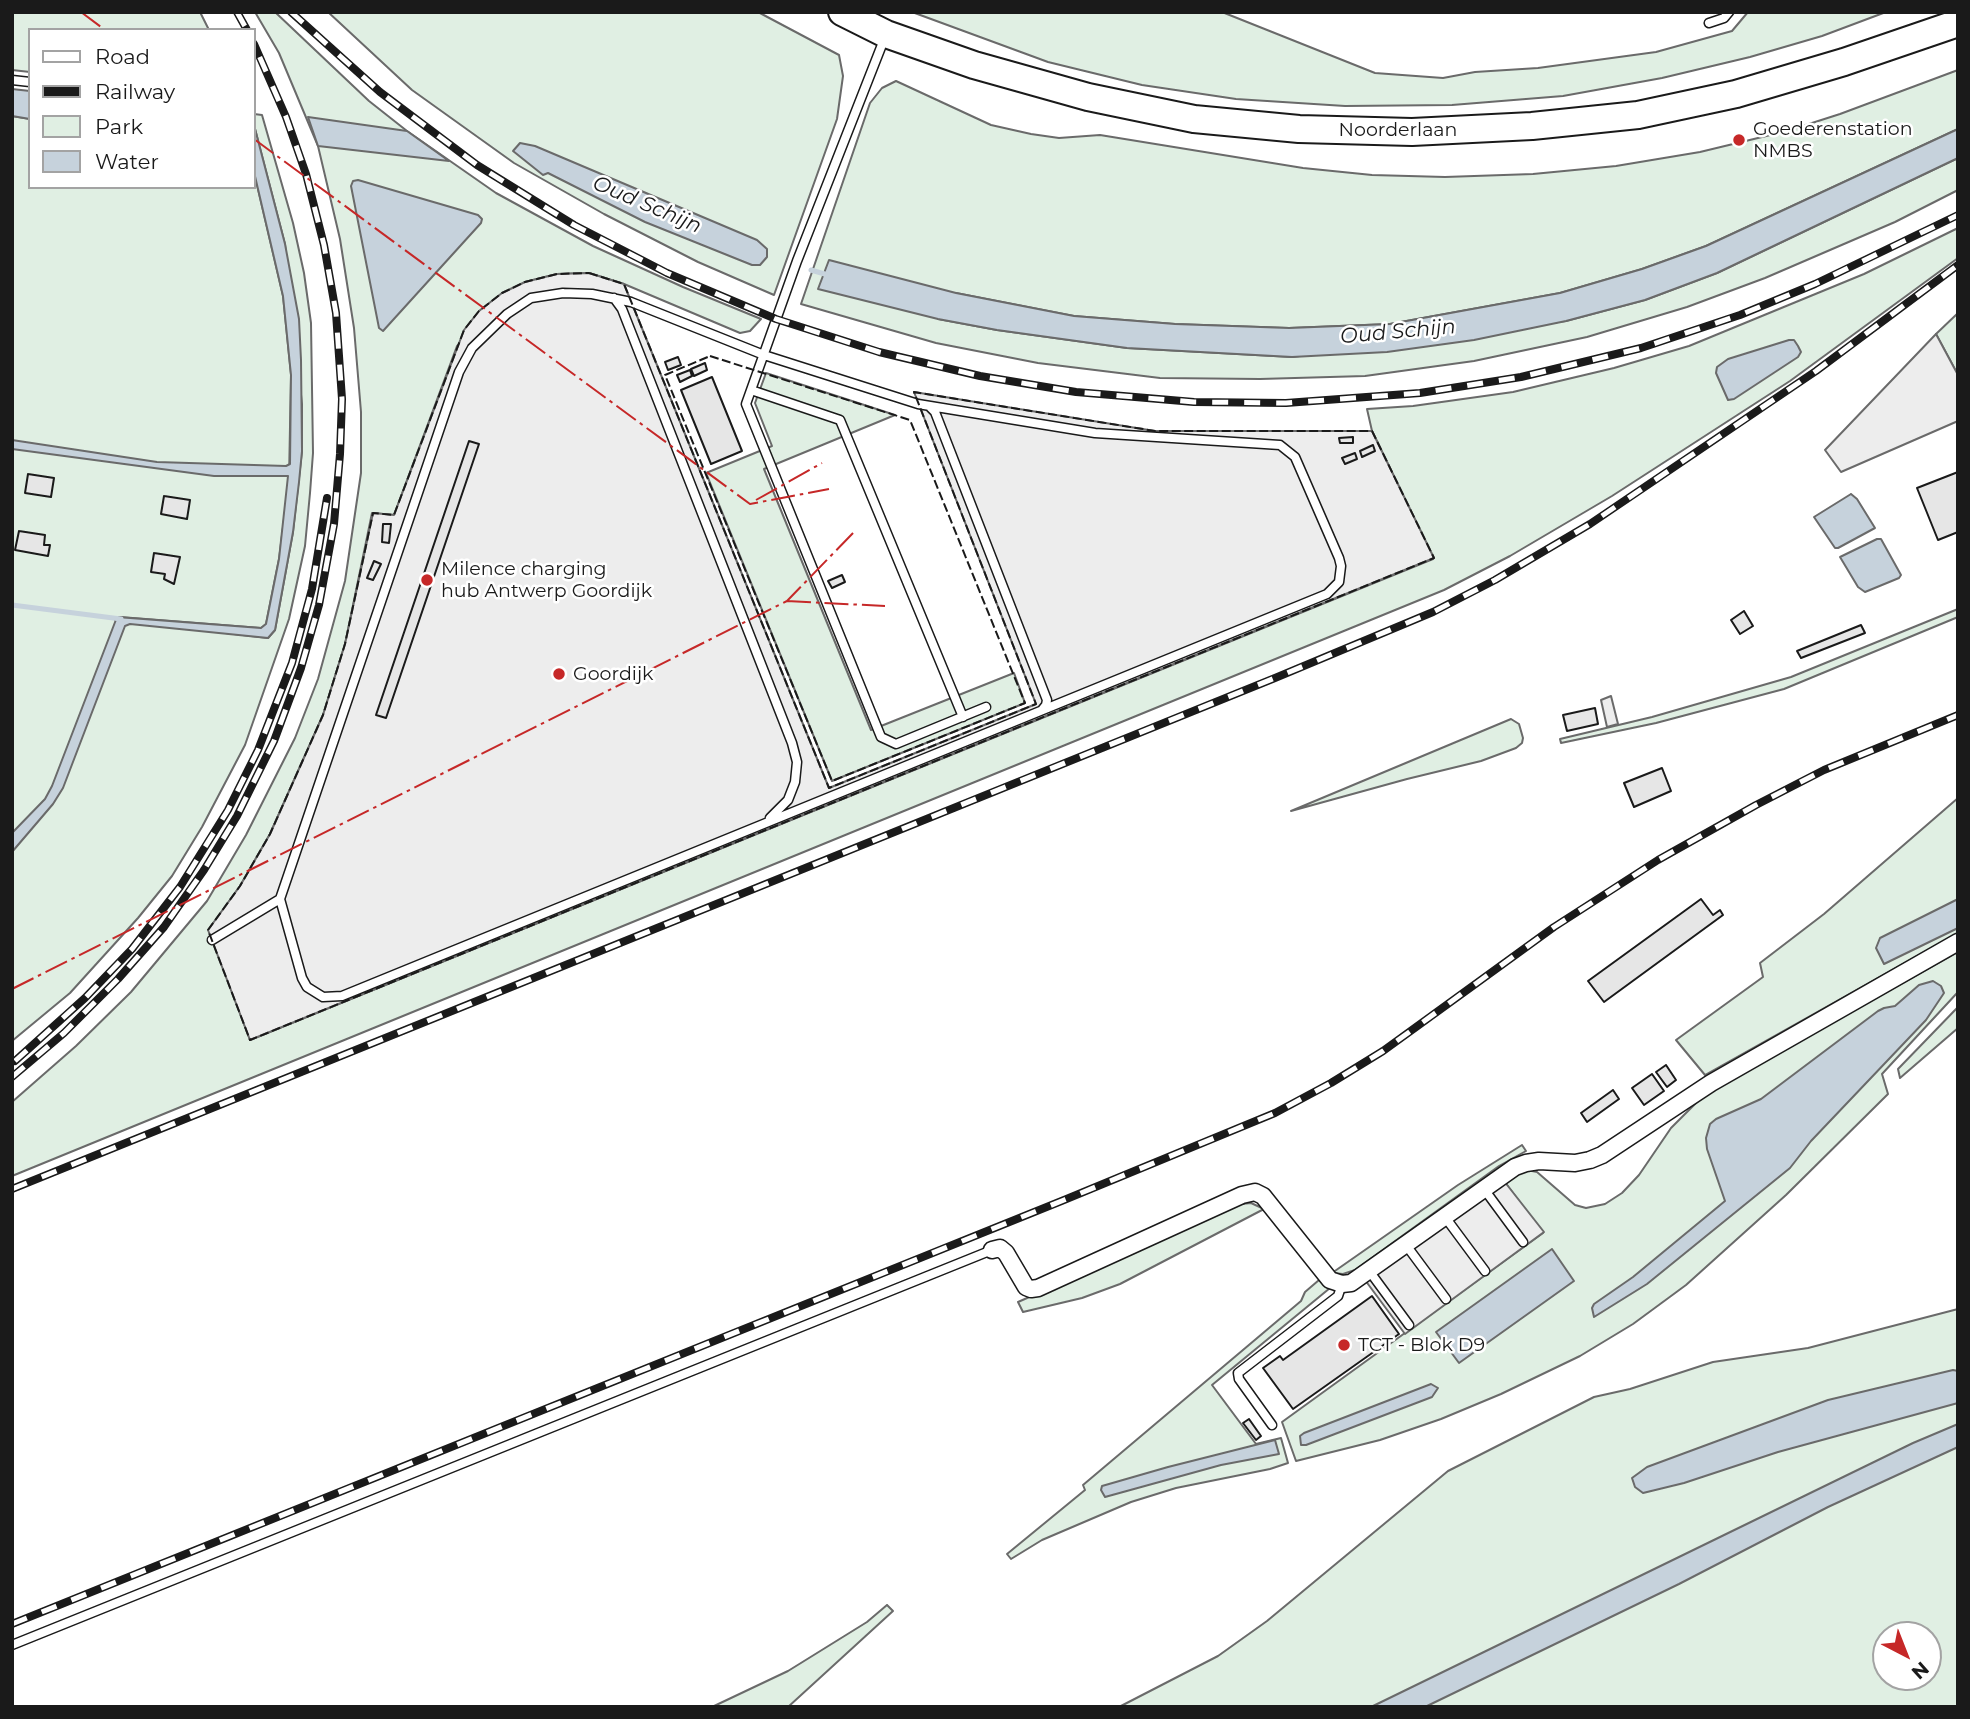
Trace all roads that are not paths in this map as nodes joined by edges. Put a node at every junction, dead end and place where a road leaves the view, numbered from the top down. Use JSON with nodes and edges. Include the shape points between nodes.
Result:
{"nodes":[{"id":1,"x":842,"y":12,"type":"edge"},
{"id":2,"x":1729,"y":12,"type":"edge"},
{"id":3,"x":1709,"y":23,"type":"dead end"},
{"id":4,"x":1958,"y":23,"type":"edge"},
{"id":5,"x":886,"y":34,"type":"junction"},
{"id":6,"x":614,"y":298,"type":"junction"},
{"id":7,"x":764,"y":355,"type":"junction"},
{"id":8,"x":751,"y":390,"type":"junction"},
{"id":9,"x":927,"y":405,"type":"junction"},
{"id":10,"x":986,"y":707,"type":"dead end"},
{"id":11,"x":1042,"y":710,"type":"junction"},
{"id":12,"x":963,"y":717,"type":"junction"},
{"id":13,"x":758,"y":825,"type":"junction"},
{"id":14,"x":280,"y":899,"type":"junction"},
{"id":15,"x":212,"y":940,"type":"dead end"},
{"id":16,"x":1958,"y":942,"type":"edge"},
{"id":17,"x":1484,"y":1189,"type":"junction"},
{"id":18,"x":1444,"y":1217,"type":"junction"},
{"id":19,"x":1523,"y":1242,"type":"dead end"},
{"id":20,"x":1406,"y":1245,"type":"junction"},
{"id":21,"x":992,"y":1250,"type":"joint"},
{"id":22,"x":1485,"y":1271,"type":"dead end"},
{"id":23,"x":1370,"y":1272,"type":"junction"},
{"id":24,"x":1342,"y":1284,"type":"junction"},
{"id":25,"x":1446,"y":1299,"type":"dead end"},
{"id":26,"x":1409,"y":1325,"type":"dead end"},
{"id":27,"x":1272,"y":1425,"type":"dead end"},
{"id":28,"x":12,"y":1645,"type":"edge"}],
"edges":[{"from":1,"to":5,"type":"main road","name":"Noorderlaan"},
{"from":2,"to":3,"type":"lane"},
{"from":4,"to":5,"type":"main road","name":"Noorderlaan","via":[[1735,94],[1638,115],[1532,127],[1412,132],[1299,129],[1195,119],[1088,97]]},
{"from":5,"to":7,"type":"lane"},
{"from":6,"to":7,"type":"lane"},
{"from":6,"to":13,"type":"lane","via":[[627,321],[792,743],[797,762],[788,800]]},
{"from":6,"to":14,"type":"lane","via":[[592,293],[531,298],[472,348]]},
{"from":7,"to":8,"type":"lane"},
{"from":7,"to":9,"type":"lane"},
{"from":8,"to":12,"type":"lane","via":[[840,419]]},
{"from":8,"to":12,"type":"lane","via":[[746,404],[881,737],[897,744]]},
{"from":9,"to":11,"type":"lane","via":[[935,412],[1047,700]]},
{"from":9,"to":11,"type":"lane","via":[[1095,433],[1280,445],[1295,457],[1339,558],[1341,575],[1326,594]]},
{"from":10,"to":12,"type":"lane"},
{"from":11,"to":13,"type":"lane"},
{"from":13,"to":14,"type":"lane","via":[[333,999],[323,998],[302,978]]},
{"from":14,"to":15,"type":"lane"},
{"from":16,"to":17,"type":"street","via":[[1682,1100],[1602,1155],[1574,1163],[1526,1163]]},
{"from":17,"to":18,"type":"street"},
{"from":17,"to":19,"type":"lane"},
{"from":18,"to":20,"type":"street"},
{"from":18,"to":22,"type":"lane"},
{"from":20,"to":23,"type":"street"},
{"from":20,"to":25,"type":"lane"},
{"from":21,"to":24,"type":"street","via":[[1000,1248],[1006,1253],[1031,1289],[1255,1192],[1263,1196],[1325,1275]]},
{"from":21,"to":28,"type":"lane"},
{"from":23,"to":24,"type":"street"},
{"from":23,"to":26,"type":"lane"},
{"from":24,"to":27,"type":"lane","via":[[1338,1296],[1238,1373]]}]}
